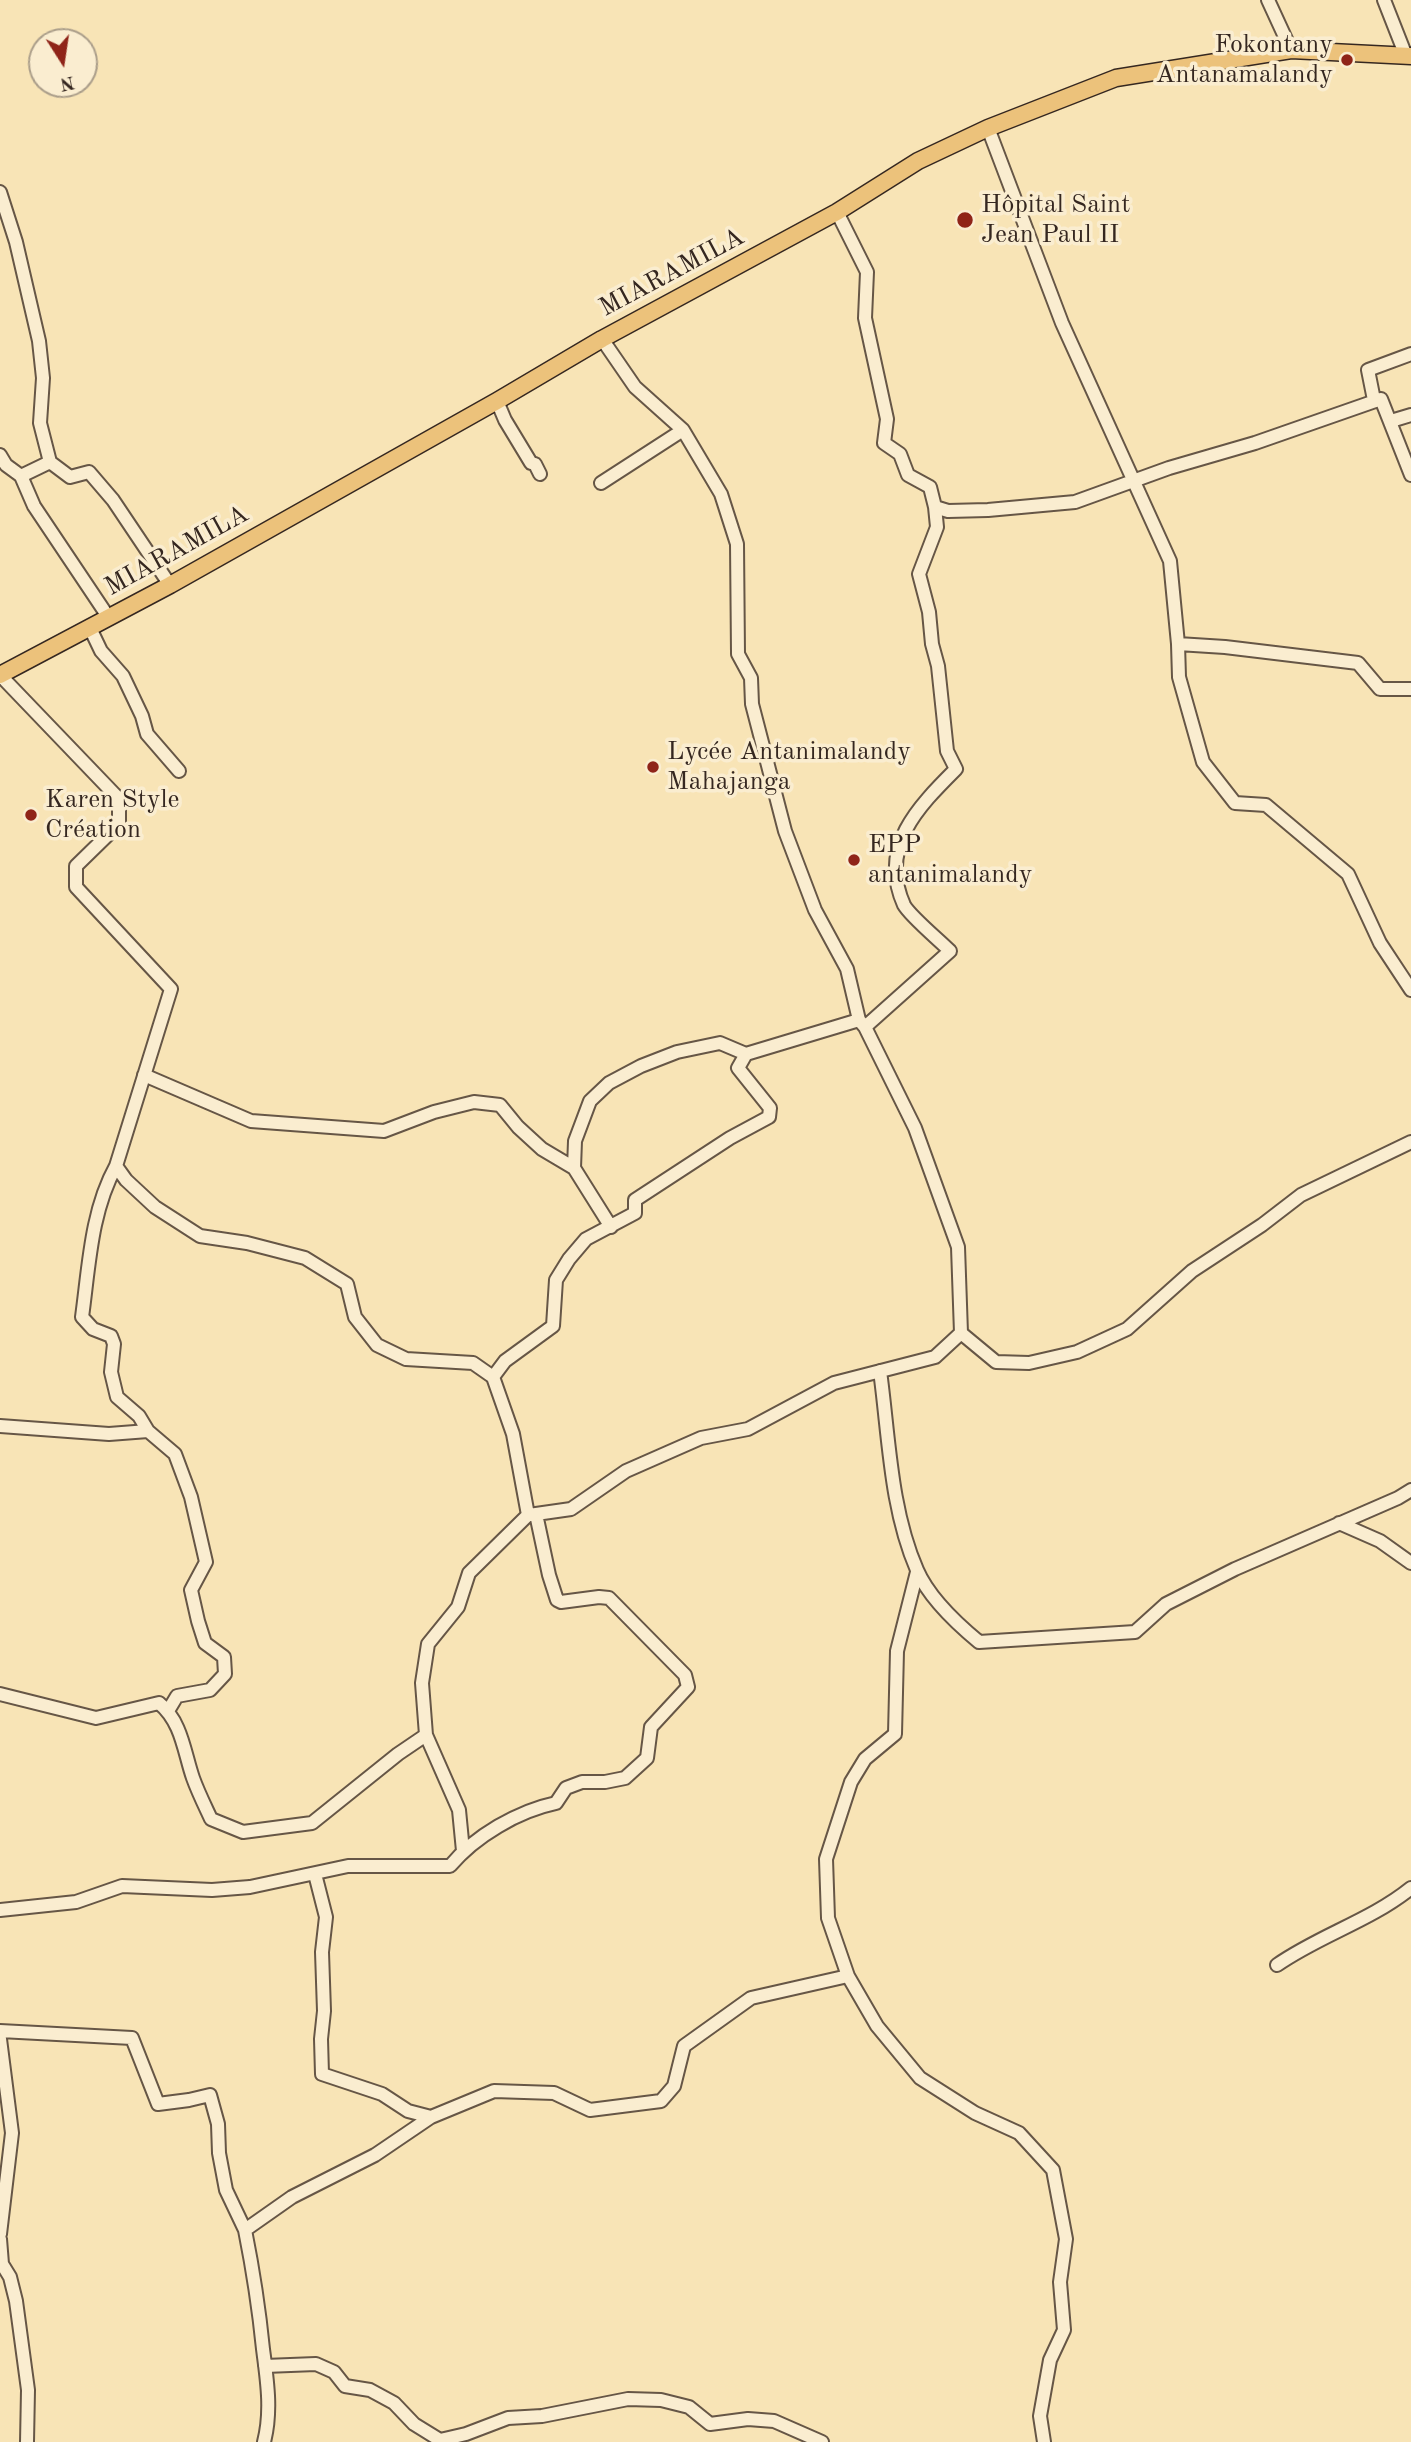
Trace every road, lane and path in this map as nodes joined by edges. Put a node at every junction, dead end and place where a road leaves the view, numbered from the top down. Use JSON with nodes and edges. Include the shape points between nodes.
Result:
{"nodes":[{"id":1,"x":1268,"y":0,"type":"edge"},
{"id":2,"x":1384,"y":0,"type":"edge"},
{"id":3,"x":1290,"y":50,"type":"junction"},
{"id":4,"x":1409,"y":56,"type":"edge"},
{"id":5,"x":988,"y":128,"type":"junction"},
{"id":6,"x":0,"y":192,"type":"edge"},
{"id":7,"x":3,"y":211,"type":"edge"},
{"id":8,"x":837,"y":212,"type":"junction"},
{"id":9,"x":602,"y":339,"type":"junction"},
{"id":10,"x":1411,"y":354,"type":"edge"},
{"id":11,"x":1374,"y":400,"type":"junction"},
{"id":12,"x":497,"y":401,"type":"junction"},
{"id":13,"x":1411,"y":415,"type":"edge"},
{"id":14,"x":1391,"y":421,"type":"junction"},
{"id":15,"x":682,"y":430,"type":"junction"},
{"id":16,"x":0,"y":455,"type":"edge"},
{"id":17,"x":50,"y":462,"type":"junction"},
{"id":18,"x":540,"y":474,"type":"dead end"},
{"id":19,"x":1411,"y":475,"type":"edge"},
{"id":20,"x":21,"y":476,"type":"junction"},
{"id":21,"x":601,"y":482,"type":"dead end"},
{"id":22,"x":1133,"y":483,"type":"junction"},
{"id":23,"x":935,"y":507,"type":"junction"},
{"id":24,"x":170,"y":585,"type":"junction"},
{"id":25,"x":109,"y":618,"type":"junction"},
{"id":26,"x":90,"y":628,"type":"junction"},
{"id":27,"x":1178,"y":645,"type":"junction"},
{"id":28,"x":0,"y":675,"type":"edge"},
{"id":29,"x":1411,"y":689,"type":"edge"},
{"id":30,"x":178,"y":771,"type":"dead end"},
{"id":31,"x":1411,"y":990,"type":"edge"},
{"id":32,"x":862,"y":1024,"type":"junction"},
{"id":33,"x":746,"y":1054,"type":"junction"},
{"id":34,"x":145,"y":1075,"type":"junction"},
{"id":35,"x":1411,"y":1142,"type":"edge"},
{"id":36,"x":116,"y":1166,"type":"junction"},
{"id":37,"x":574,"y":1168,"type":"junction"},
{"id":38,"x":611,"y":1227,"type":"junction"},
{"id":39,"x":961,"y":1333,"type":"junction"},
{"id":40,"x":880,"y":1371,"type":"junction"},
{"id":41,"x":494,"y":1377,"type":"junction"},
{"id":42,"x":0,"y":1426,"type":"edge"},
{"id":43,"x":148,"y":1431,"type":"junction"},
{"id":44,"x":1411,"y":1490,"type":"edge"},
{"id":45,"x":532,"y":1514,"type":"junction"},
{"id":46,"x":1339,"y":1523,"type":"junction"},
{"id":47,"x":1411,"y":1563,"type":"edge"},
{"id":48,"x":917,"y":1572,"type":"junction"},
{"id":49,"x":0,"y":1694,"type":"edge"},
{"id":50,"x":168,"y":1711,"type":"junction"},
{"id":51,"x":426,"y":1735,"type":"junction"},
{"id":52,"x":463,"y":1851,"type":"junction"},
{"id":53,"x":315,"y":1874,"type":"junction"},
{"id":54,"x":1411,"y":1888,"type":"edge"},
{"id":55,"x":0,"y":1910,"type":"edge"},
{"id":56,"x":1277,"y":1965,"type":"dead end"},
{"id":57,"x":848,"y":1976,"type":"junction"},
{"id":58,"x":0,"y":2031,"type":"edge"},
{"id":59,"x":0,"y":2039,"type":"edge"},
{"id":60,"x":431,"y":2117,"type":"junction"},
{"id":61,"x":1,"y":2207,"type":"edge"},
{"id":62,"x":245,"y":2230,"type":"junction"},
{"id":63,"x":0,"y":2236,"type":"edge"},
{"id":64,"x":265,"y":2366,"type":"junction"},
{"id":65,"x":27,"y":2442,"type":"edge"},
{"id":66,"x":264,"y":2442,"type":"edge"},
{"id":67,"x":821,"y":2442,"type":"edge"},
{"id":68,"x":1044,"y":2442,"type":"edge"}],
"edges":[{"from":1,"to":3,"type":"street"},
{"from":2,"to":4,"type":"street"},
{"from":3,"to":4,"type":"main road","name":"MIARAMILA"},
{"from":3,"to":5,"type":"main road","name":"MIARAMILA","via":[[1116,78]]},
{"from":5,"to":8,"type":"main road","name":"MIARAMILA","via":[[918,161]]},
{"from":5,"to":22,"type":"street","via":[[1062,323]]},
{"from":6,"to":7,"type":"street"},
{"from":7,"to":17,"type":"street","via":[[21,261],[39,341],[43,378],[40,423]]},
{"from":8,"to":9,"type":"main road","name":"MIARAMILA"},
{"from":8,"to":23,"type":"street","via":[[867,272],[866,318],[887,419],[884,443],[900,454],[908,475],[930,487]]},
{"from":9,"to":12,"type":"main road","name":"MIARAMILA"},
{"from":9,"to":15,"type":"street","via":[[635,387]]},
{"from":10,"to":11,"type":"street","via":[[1368,370]]},
{"from":11,"to":14,"type":"street","via":[[1381,399]]},
{"from":11,"to":22,"type":"street"},
{"from":12,"to":18,"type":"street"},
{"from":12,"to":24,"type":"main road","name":"MIARAMILA"},
{"from":13,"to":14,"type":"street"},
{"from":14,"to":19,"type":"street"},
{"from":15,"to":21,"type":"street"},
{"from":15,"to":32,"type":"street","via":[[721,494],[737,544],[737,654],[751,678],[752,704],[785,831],[815,910],[847,969]]},
{"from":16,"to":20,"type":"street"},
{"from":17,"to":20,"type":"street"},
{"from":17,"to":24,"type":"street","via":[[70,477],[89,472]]},
{"from":20,"to":25,"type":"street","via":[[34,506]]},
{"from":22,"to":23,"type":"street","via":[[1075,502],[948,512]]},
{"from":22,"to":27,"type":"street","via":[[1170,561]]},
{"from":23,"to":32,"type":"street","via":[[937,527],[919,574],[938,666],[947,751],[956,769],[906,827],[896,856],[905,906],[950,951]]},
{"from":24,"to":25,"type":"main road","name":"MIARAMILA"},
{"from":25,"to":26,"type":"main road","name":"MIARAMILA"},
{"from":26,"to":28,"type":"main road","name":"MIARAMILA"},
{"from":26,"to":30,"type":"street","via":[[100,651],[124,676],[147,734]]},
{"from":27,"to":29,"type":"street","via":[[1358,663],[1380,689]]},
{"from":27,"to":31,"type":"street","via":[[1179,677],[1203,762],[1235,803],[1266,805],[1348,874],[1380,943]]},
{"from":28,"to":34,"type":"street","via":[[119,799],[119,824],[76,866],[76,887],[171,989]]},
{"from":32,"to":33,"type":"street"},
{"from":32,"to":39,"type":"street","via":[[915,1128],[958,1247]]},
{"from":33,"to":37,"type":"street","via":[[720,1042],[677,1052],[609,1083],[590,1101],[575,1141]]},
{"from":33,"to":38,"type":"street","via":[[737,1068],[770,1108],[769,1117],[653,1186],[635,1200],[635,1213]]},
{"from":34,"to":36,"type":"street"},
{"from":34,"to":37,"type":"street","via":[[251,1121],[384,1131],[474,1102],[500,1105],[542,1149]]},
{"from":35,"to":39,"type":"street","via":[[1301,1195],[1192,1272],[1127,1329],[1077,1352],[1028,1363],[996,1362]]},
{"from":36,"to":41,"type":"street","via":[[155,1207],[200,1236],[305,1258],[347,1284],[355,1317],[377,1345],[405,1359],[473,1363]]},
{"from":36,"to":43,"type":"street","via":[[93,1226],[82,1317],[93,1329],[111,1336],[111,1372],[117,1397]]},
{"from":37,"to":38,"type":"street"},
{"from":38,"to":41,"type":"street","via":[[586,1239],[556,1280],[553,1326],[505,1361]]},
{"from":39,"to":40,"type":"street","via":[[935,1357]]},
{"from":40,"to":45,"type":"street","via":[[834,1383],[748,1429],[701,1438],[626,1471],[571,1509]]},
{"from":40,"to":48,"type":"street","via":[[898,1512]]},
{"from":41,"to":45,"type":"street"},
{"from":42,"to":43,"type":"street","via":[[109,1434]]},
{"from":43,"to":50,"type":"street","via":[[176,1454],[191,1497],[206,1562],[191,1590],[205,1643],[224,1657],[225,1674],[210,1690],[177,1696]]},
{"from":44,"to":46,"type":"street"},
{"from":45,"to":51,"type":"street","via":[[469,1573],[458,1607],[428,1644],[422,1684]]},
{"from":45,"to":52,"type":"street","via":[[557,1600],[610,1598],[685,1675],[688,1687],[651,1727],[648,1758],[625,1778],[566,1788],[556,1803],[526,1812],[477,1838]]},
{"from":46,"to":47,"type":"street","via":[[1380,1541]]},
{"from":46,"to":48,"type":"street","via":[[1166,1604],[1135,1632],[979,1642],[950,1618]]},
{"from":48,"to":57,"type":"street","via":[[897,1651],[895,1734],[865,1759],[851,1782],[826,1859],[828,1918]]},
{"from":49,"to":50,"type":"street","via":[[96,1718],[159,1703]]},
{"from":50,"to":51,"type":"street","via":[[211,1819],[243,1832],[312,1823]]},
{"from":51,"to":52,"type":"street","via":[[459,1810]]},
{"from":52,"to":53,"type":"street","via":[[450,1866],[348,1866]]},
{"from":53,"to":55,"type":"street","via":[[212,1890],[122,1886],[76,1902]]},
{"from":53,"to":60,"type":"street","via":[[326,1917],[322,2074]]},
{"from":54,"to":56,"type":"street","via":[[1387,1907],[1300,1948]]},
{"from":57,"to":60,"type":"street","via":[[751,1998],[684,2046],[674,2086],[661,2101],[590,2110],[554,2092],[494,2091]]},
{"from":57,"to":68,"type":"street","via":[[877,2026],[920,2078],[975,2113],[1019,2133],[1053,2170],[1066,2239],[1060,2282],[1064,2329],[1050,2360],[1040,2416]]},
{"from":58,"to":62,"type":"street","via":[[132,2038],[158,2104],[210,2095],[226,2190]]},
{"from":59,"to":61,"type":"street","via":[[12,2133]]},
{"from":60,"to":62,"type":"street","via":[[374,2155],[292,2197]]},
{"from":61,"to":63,"type":"street"},
{"from":62,"to":64,"type":"street"},
{"from":63,"to":65,"type":"street","via":[[2,2264],[16,2301],[28,2390]]},
{"from":64,"to":66,"type":"street","via":[[269,2422]]},
{"from":64,"to":67,"type":"street","via":[[316,2364],[334,2372],[345,2386],[370,2390],[394,2403],[414,2424],[440,2440],[508,2418],[628,2399],[689,2407],[710,2424],[774,2421]]}]}
